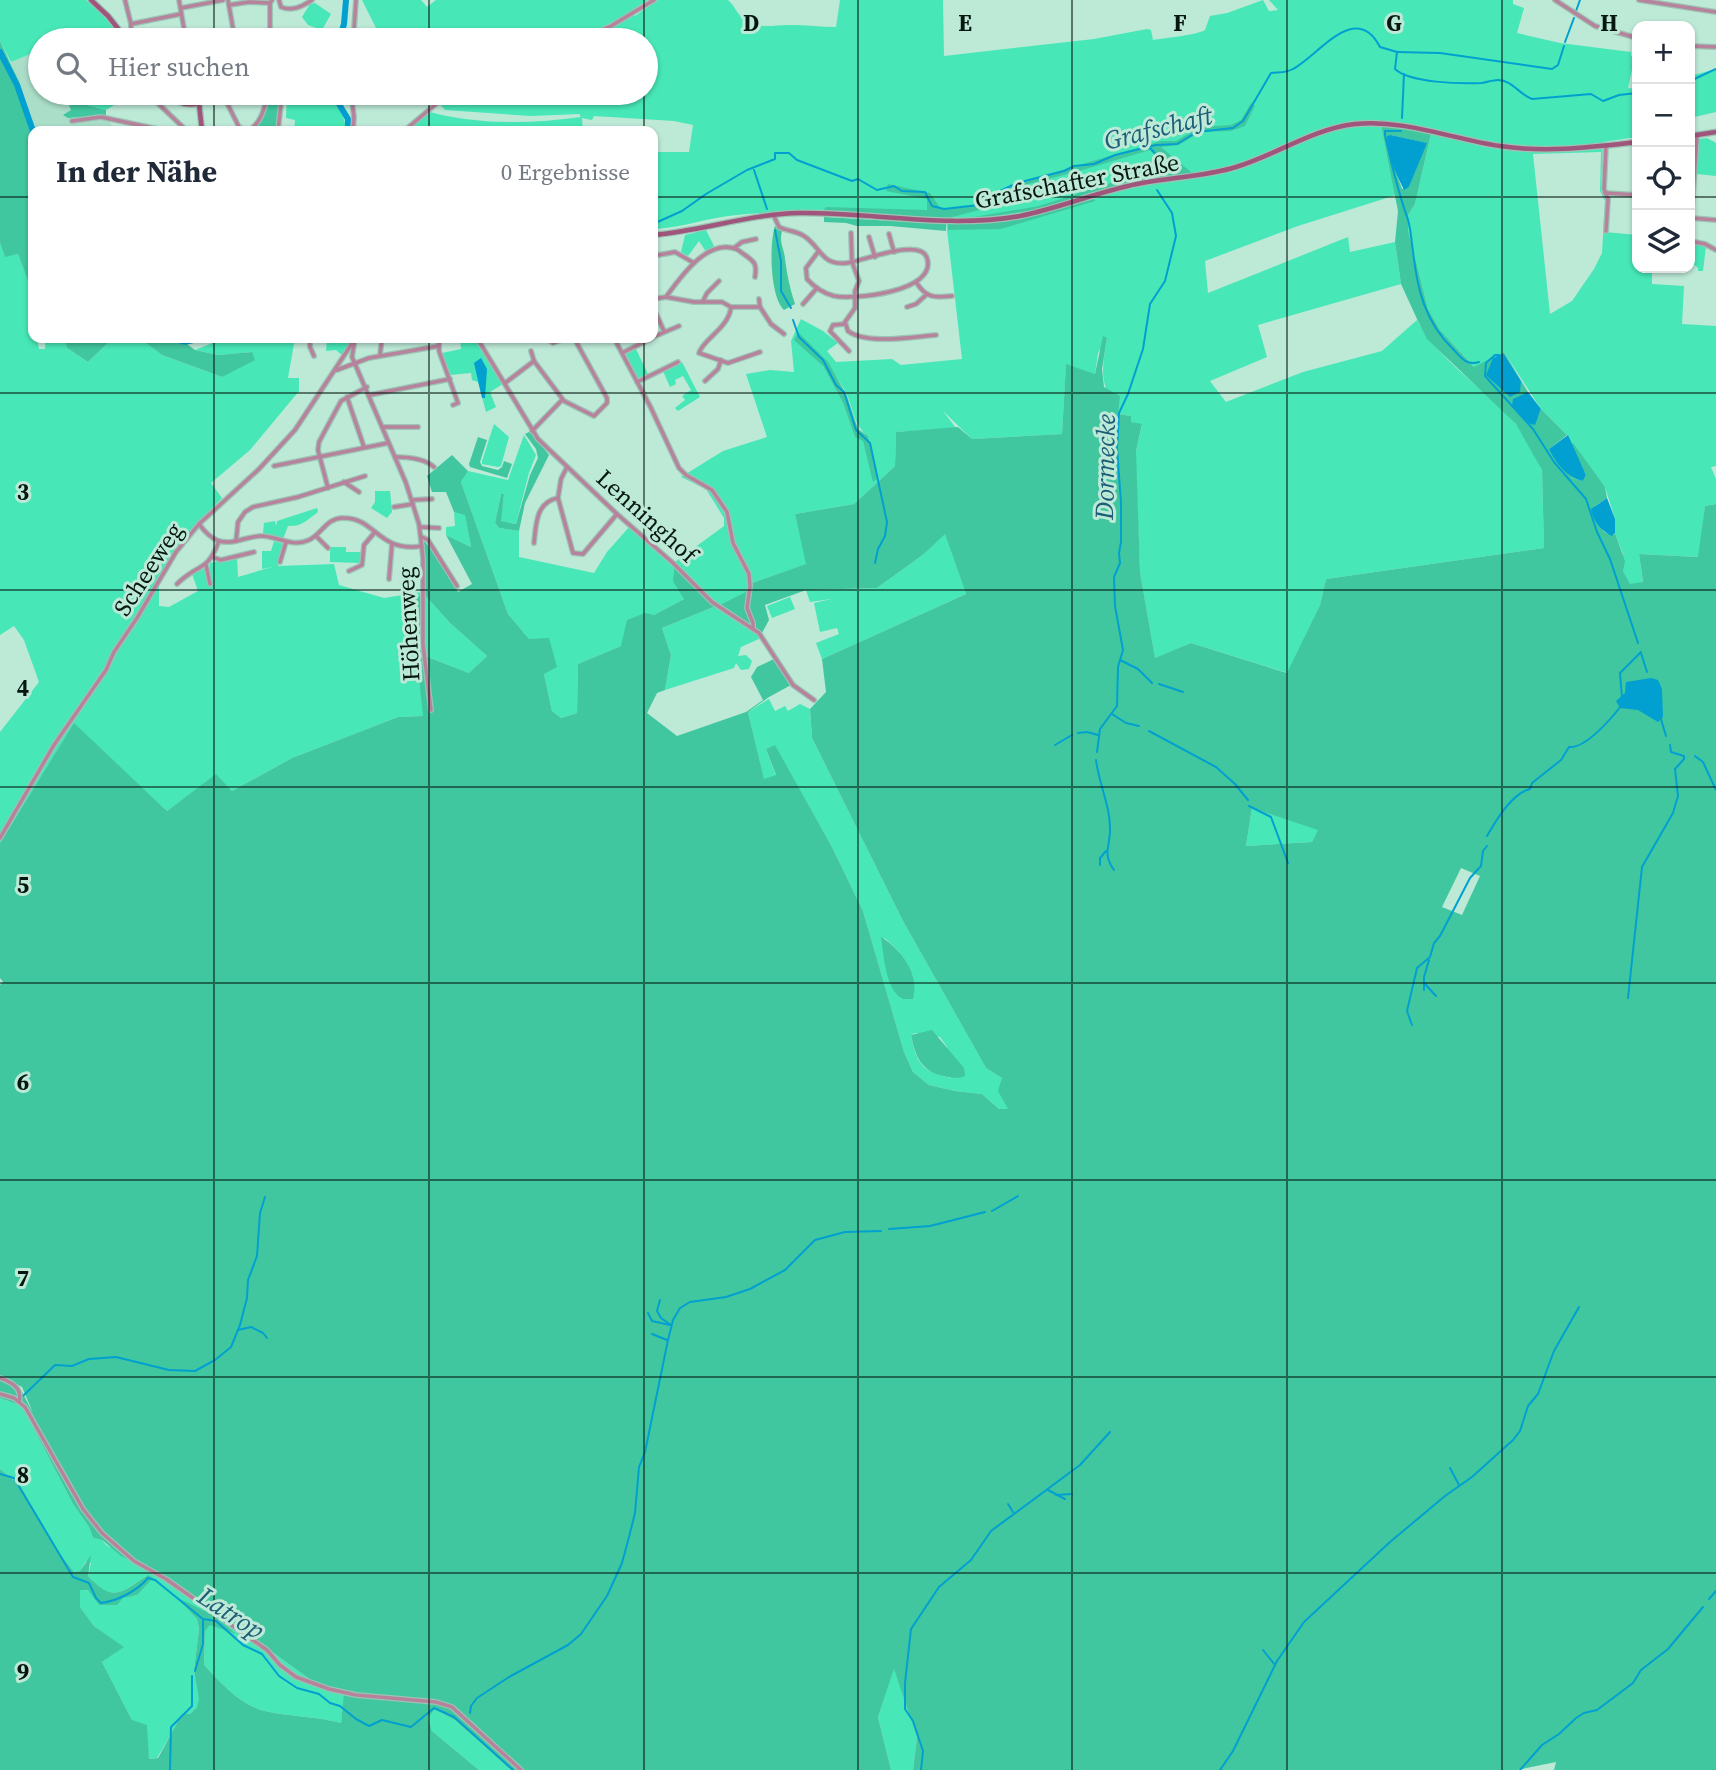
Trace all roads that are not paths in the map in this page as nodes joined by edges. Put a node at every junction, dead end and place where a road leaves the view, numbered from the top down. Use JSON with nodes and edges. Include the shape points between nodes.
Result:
{"nodes":[{"id":1,"x":92,"y":0,"type":"edge"},
{"id":2,"x":125,"y":0,"type":"edge"},
{"id":3,"x":179,"y":0,"type":"edge"},
{"id":4,"x":279,"y":0,"type":"edge"},
{"id":5,"x":312,"y":0,"type":"edge"},
{"id":6,"x":356,"y":0,"type":"edge"},
{"id":7,"x":654,"y":0,"type":"edge"},
{"id":8,"x":1555,"y":0,"type":"edge"},
{"id":9,"x":1640,"y":0,"type":"edge"},
{"id":10,"x":227,"y":2,"type":"edge"},
{"id":11,"x":270,"y":2,"type":"edge"},
{"id":12,"x":181,"y":11,"type":"junction"},
{"id":13,"x":1716,"y":12,"type":"edge"},
{"id":14,"x":131,"y":24,"type":"junction"},
{"id":15,"x":118,"y":28,"type":"edge"},
{"id":16,"x":130,"y":28,"type":"edge"},
{"id":17,"x":184,"y":28,"type":"edge"},
{"id":18,"x":232,"y":28,"type":"edge"},
{"id":19,"x":270,"y":28,"type":"edge"},
{"id":20,"x":354,"y":28,"type":"edge"},
{"id":21,"x":606,"y":28,"type":"edge"},
{"id":22,"x":1632,"y":37,"type":"edge"},
{"id":23,"x":1695,"y":46,"type":"edge"},
{"id":24,"x":1716,"y":47,"type":"edge"},
{"id":25,"x":158,"y":105,"type":"edge"},
{"id":26,"x":199,"y":105,"type":"edge"},
{"id":27,"x":229,"y":105,"type":"edge"},
{"id":28,"x":265,"y":105,"type":"edge"},
{"id":29,"x":281,"y":105,"type":"edge"},
{"id":30,"x":352,"y":105,"type":"edge"},
{"id":31,"x":435,"y":105,"type":"edge"},
{"id":32,"x":72,"y":121,"type":"dead end"},
{"id":33,"x":143,"y":126,"type":"edge"},
{"id":34,"x":181,"y":126,"type":"edge"},
{"id":35,"x":201,"y":126,"type":"edge"},
{"id":36,"x":239,"y":126,"type":"edge"},
{"id":37,"x":255,"y":126,"type":"edge"},
{"id":38,"x":279,"y":126,"type":"edge"},
{"id":39,"x":353,"y":126,"type":"edge"},
{"id":40,"x":410,"y":126,"type":"edge"},
{"id":41,"x":1716,"y":132,"type":"edge"},
{"id":42,"x":1697,"y":136,"type":"joint"},
{"id":43,"x":1632,"y":142,"type":"edge"},
{"id":44,"x":1606,"y":145,"type":"junction"},
{"id":45,"x":1695,"y":161,"type":"edge"},
{"id":46,"x":1605,"y":193,"type":"junction"},
{"id":47,"x":1632,"y":195,"type":"edge"},
{"id":48,"x":774,"y":215,"type":"junction"},
{"id":49,"x":1695,"y":218,"type":"edge"},
{"id":50,"x":1716,"y":220,"type":"edge"},
{"id":51,"x":1606,"y":231,"type":"dead end"},
{"id":52,"x":851,"y":233,"type":"dead end"},
{"id":53,"x":658,"y":234,"type":"edge"},
{"id":54,"x":889,"y":234,"type":"dead end"},
{"id":55,"x":870,"y":237,"type":"dead end"},
{"id":56,"x":756,"y":239,"type":"dead end"},
{"id":57,"x":1695,"y":242,"type":"edge"},
{"id":58,"x":734,"y":248,"type":"junction"},
{"id":59,"x":1716,"y":250,"type":"edge"},
{"id":60,"x":818,"y":252,"type":"junction"},
{"id":61,"x":894,"y":252,"type":"junction"},
{"id":62,"x":658,"y":255,"type":"edge"},
{"id":63,"x":875,"y":257,"type":"junction"},
{"id":64,"x":694,"y":262,"type":"junction"},
{"id":65,"x":852,"y":262,"type":"junction"},
{"id":66,"x":755,"y":277,"type":"dead end"},
{"id":67,"x":719,"y":282,"type":"dead end"},
{"id":68,"x":916,"y":282,"type":"junction"},
{"id":69,"x":817,"y":288,"type":"junction"},
{"id":70,"x":926,"y":295,"type":"junction"},
{"id":71,"x":952,"y":296,"type":"dead end"},
{"id":72,"x":666,"y":297,"type":"junction"},
{"id":73,"x":855,"y":297,"type":"junction"},
{"id":74,"x":658,"y":298,"type":"edge"},
{"id":75,"x":759,"y":299,"type":"dead end"},
{"id":76,"x":703,"y":301,"type":"junction"},
{"id":77,"x":803,"y":304,"type":"dead end"},
{"id":78,"x":731,"y":307,"type":"junction"},
{"id":79,"x":760,"y":307,"type":"junction"},
{"id":80,"x":907,"y":307,"type":"dead end"},
{"id":81,"x":658,"y":318,"type":"edge"},
{"id":82,"x":845,"y":324,"type":"junction"},
{"id":83,"x":679,"y":326,"type":"dead end"},
{"id":84,"x":664,"y":331,"type":"junction"},
{"id":85,"x":658,"y":334,"type":"edge"},
{"id":86,"x":784,"y":334,"type":"dead end"},
{"id":87,"x":936,"y":335,"type":"dead end"},
{"id":88,"x":310,"y":343,"type":"edge"},
{"id":89,"x":352,"y":343,"type":"edge"},
{"id":90,"x":354,"y":343,"type":"edge"},
{"id":91,"x":381,"y":343,"type":"edge"},
{"id":92,"x":481,"y":343,"type":"edge"},
{"id":93,"x":577,"y":343,"type":"edge"},
{"id":94,"x":616,"y":343,"type":"edge"},
{"id":95,"x":641,"y":343,"type":"edge"},
{"id":96,"x":439,"y":345,"type":"joint"},
{"id":97,"x":531,"y":351,"type":"dead end"},
{"id":98,"x":849,"y":351,"type":"dead end"},
{"id":99,"x":760,"y":352,"type":"dead end"},
{"id":100,"x":622,"y":354,"type":"junction"},
{"id":101,"x":380,"y":355,"type":"junction"},
{"id":102,"x":314,"y":356,"type":"dead end"},
{"id":103,"x":721,"y":360,"type":"junction"},
{"id":104,"x":534,"y":361,"type":"junction"},
{"id":105,"x":355,"y":362,"type":"junction"},
{"id":106,"x":678,"y":362,"type":"dead end"},
{"id":107,"x":335,"y":371,"type":"junction"},
{"id":108,"x":450,"y":379,"type":"junction"},
{"id":109,"x":705,"y":381,"type":"dead end"},
{"id":110,"x":638,"y":382,"type":"junction"},
{"id":111,"x":505,"y":383,"type":"junction"},
{"id":112,"x":367,"y":387,"type":"junction"},
{"id":113,"x":370,"y":395,"type":"junction"},
{"id":114,"x":347,"y":397,"type":"junction"},
{"id":115,"x":563,"y":400,"type":"junction"},
{"id":116,"x":453,"y":405,"type":"dead end"},
{"id":117,"x":383,"y":427,"type":"junction"},
{"id":118,"x":418,"y":427,"type":"dead end"},
{"id":119,"x":532,"y":431,"type":"junction"},
{"id":120,"x":388,"y":443,"type":"junction"},
{"id":121,"x":364,"y":447,"type":"junction"},
{"id":122,"x":320,"y":456,"type":"junction"},
{"id":123,"x":395,"y":457,"type":"junction"},
{"id":124,"x":274,"y":467,"type":"dead end"},
{"id":125,"x":434,"y":467,"type":"dead end"},
{"id":126,"x":567,"y":467,"type":"junction"},
{"id":127,"x":365,"y":476,"type":"dead end"},
{"id":128,"x":344,"y":482,"type":"junction"},
{"id":129,"x":328,"y":488,"type":"junction"},
{"id":130,"x":359,"y":492,"type":"dead end"},
{"id":131,"x":558,"y":498,"type":"junction"},
{"id":132,"x":432,"y":499,"type":"dead end"},
{"id":133,"x":413,"y":502,"type":"junction"},
{"id":134,"x":394,"y":507,"type":"dead end"},
{"id":135,"x":617,"y":514,"type":"junction"},
{"id":136,"x":199,"y":524,"type":"junction"},
{"id":137,"x":420,"y":527,"type":"junction"},
{"id":138,"x":439,"y":528,"type":"dead end"},
{"id":139,"x":375,"y":532,"type":"junction"},
{"id":140,"x":316,"y":536,"type":"junction"},
{"id":141,"x":421,"y":536,"type":"junction"},
{"id":142,"x":219,"y":541,"type":"junction"},
{"id":143,"x":236,"y":541,"type":"junction"},
{"id":144,"x":286,"y":542,"type":"junction"},
{"id":145,"x":534,"y":543,"type":"dead end"},
{"id":146,"x":392,"y":544,"type":"junction"},
{"id":147,"x":422,"y":546,"type":"junction"},
{"id":148,"x":328,"y":548,"type":"dead end"},
{"id":149,"x":254,"y":552,"type":"dead end"},
{"id":150,"x":212,"y":557,"type":"junction"},
{"id":151,"x":280,"y":562,"type":"dead end"},
{"id":152,"x":206,"y":565,"type":"junction"},
{"id":153,"x":348,"y":571,"type":"dead end"},
{"id":154,"x":388,"y":579,"type":"dead end"},
{"id":155,"x":177,"y":584,"type":"dead end"},
{"id":156,"x":210,"y":584,"type":"dead end"},
{"id":157,"x":457,"y":586,"type":"dead end"},
{"id":158,"x":753,"y":629,"type":"junction"},
{"id":159,"x":814,"y":700,"type":"dead end"},
{"id":160,"x":431,"y":710,"type":"dead end"},
{"id":161,"x":0,"y":838,"type":"edge"},
{"id":162,"x":0,"y":1378,"type":"edge"},
{"id":163,"x":0,"y":1394,"type":"edge"},
{"id":164,"x":19,"y":1402,"type":"junction"},
{"id":165,"x":521,"y":1770,"type":"edge"}],
"edges":[{"from":1,"to":15,"type":"street"},
{"from":2,"to":14,"type":"street"},
{"from":3,"to":12,"type":"street"},
{"from":4,"to":5,"type":"street","via":[[286,9]]},
{"from":6,"to":20,"type":"street"},
{"from":7,"to":21,"type":"street"},
{"from":8,"to":22,"type":"street","via":[[1595,26]]},
{"from":9,"to":13,"type":"street"},
{"from":10,"to":11,"type":"street"},
{"from":10,"to":12,"type":"street"},
{"from":10,"to":18,"type":"street"},
{"from":11,"to":19,"type":"street"},
{"from":12,"to":14,"type":"street"},
{"from":12,"to":17,"type":"street"},
{"from":14,"to":16,"type":"street"},
{"from":23,"to":24,"type":"street"},
{"from":25,"to":34,"type":"street"},
{"from":26,"to":35,"type":"street"},
{"from":27,"to":36,"type":"street"},
{"from":28,"to":37,"type":"street"},
{"from":29,"to":38,"type":"street"},
{"from":30,"to":39,"type":"street"},
{"from":31,"to":40,"type":"street"},
{"from":32,"to":33,"type":"street","via":[[101,117]]},
{"from":41,"to":42,"type":"street"},
{"from":42,"to":45,"type":"street"},
{"from":43,"to":44,"type":"street","name":"Grafschafter Straße"},
{"from":44,"to":46,"type":"street"},
{"from":44,"to":48,"type":"street","name":"Grafschafter Straße","via":[[1533,149],[1395,125],[1350,125],[1227,170],[1141,183],[990,220]]},
{"from":46,"to":47,"type":"street"},
{"from":46,"to":51,"type":"street"},
{"from":48,"to":53,"type":"street","name":"Grafschafter Straße"},
{"from":48,"to":60,"type":"street","via":[[779,227],[804,236]]},
{"from":49,"to":50,"type":"street"},
{"from":52,"to":65,"type":"street"},
{"from":54,"to":61,"type":"street"},
{"from":55,"to":63,"type":"street"},
{"from":56,"to":58,"type":"street"},
{"from":57,"to":59,"type":"street"},
{"from":58,"to":64,"type":"street","via":[[712,250]]},
{"from":58,"to":66,"type":"street","via":[[755,262]]},
{"from":60,"to":65,"type":"street","via":[[834,262]]},
{"from":60,"to":69,"type":"street","via":[[805,270]]},
{"from":61,"to":63,"type":"street"},
{"from":61,"to":68,"type":"street","via":[[912,249],[926,255],[926,268]]},
{"from":62,"to":64,"type":"street","via":[[675,251]]},
{"from":63,"to":65,"type":"street"},
{"from":64,"to":72,"type":"street"},
{"from":65,"to":73,"type":"street","via":[[859,279]]},
{"from":67,"to":76,"type":"street"},
{"from":68,"to":70,"type":"street"},
{"from":68,"to":73,"type":"street"},
{"from":69,"to":73,"type":"street"},
{"from":69,"to":77,"type":"street"},
{"from":70,"to":71,"type":"street"},
{"from":70,"to":80,"type":"street"},
{"from":72,"to":74,"type":"street"},
{"from":72,"to":76,"type":"street"},
{"from":73,"to":82,"type":"street","via":[[855,309]]},
{"from":75,"to":79,"type":"street"},
{"from":76,"to":78,"type":"street"},
{"from":78,"to":79,"type":"street"},
{"from":78,"to":103,"type":"street","via":[[718,334],[698,351]]},
{"from":79,"to":86,"type":"street"},
{"from":81,"to":84,"type":"street"},
{"from":82,"to":87,"type":"street","via":[[851,334],[866,339]]},
{"from":82,"to":98,"type":"street","via":[[832,326],[830,331]]},
{"from":83,"to":84,"type":"street"},
{"from":84,"to":85,"type":"street"},
{"from":88,"to":102,"type":"street"},
{"from":89,"to":107,"type":"street","name":"Scheeweg"},
{"from":90,"to":105,"type":"street","name":"Höhenweg"},
{"from":91,"to":101,"type":"street"},
{"from":92,"to":111,"type":"street","name":"Lenninghof"},
{"from":93,"to":115,"type":"street","via":[[608,401],[593,416]]},
{"from":94,"to":100,"type":"street"},
{"from":95,"to":100,"type":"street"},
{"from":96,"to":101,"type":"street"},
{"from":96,"to":108,"type":"street"},
{"from":97,"to":104,"type":"street"},
{"from":99,"to":103,"type":"street","via":[[730,362]]},
{"from":100,"to":110,"type":"street"},
{"from":101,"to":105,"type":"street"},
{"from":103,"to":109,"type":"street"},
{"from":104,"to":111,"type":"street"},
{"from":104,"to":115,"type":"street"},
{"from":105,"to":107,"type":"street"},
{"from":105,"to":112,"type":"street","name":"Höhenweg"},
{"from":106,"to":110,"type":"street"},
{"from":107,"to":136,"type":"street","name":"Scheeweg","via":[[290,436]]},
{"from":108,"to":113,"type":"street"},
{"from":108,"to":116,"type":"street","via":[[458,403]]},
{"from":110,"to":158,"type":"street","via":[[680,470],[712,489],[727,512],[732,540],[749,573],[747,608]]},
{"from":111,"to":119,"type":"street","name":"Lenninghof"},
{"from":112,"to":113,"type":"street","name":"Höhenweg"},
{"from":112,"to":114,"type":"street"},
{"from":113,"to":117,"type":"street","name":"Höhenweg"},
{"from":114,"to":121,"type":"street"},
{"from":114,"to":122,"type":"street","via":[[319,442]]},
{"from":115,"to":119,"type":"street"},
{"from":117,"to":118,"type":"street"},
{"from":117,"to":120,"type":"street","name":"Höhenweg"},
{"from":119,"to":126,"type":"street","name":"Lenninghof"},
{"from":120,"to":121,"type":"street"},
{"from":120,"to":123,"type":"street","name":"Höhenweg"},
{"from":121,"to":122,"type":"street"},
{"from":122,"to":124,"type":"street"},
{"from":122,"to":129,"type":"street"},
{"from":123,"to":125,"type":"street","via":[[422,460]]},
{"from":123,"to":133,"type":"street","name":"Höhenweg"},
{"from":126,"to":131,"type":"street"},
{"from":126,"to":135,"type":"street","name":"Lenninghof"},
{"from":127,"to":128,"type":"street"},
{"from":128,"to":129,"type":"street"},
{"from":128,"to":130,"type":"street"},
{"from":129,"to":143,"type":"street","via":[[253,507],[238,522]]},
{"from":131,"to":135,"type":"street","via":[[569,549],[575,554],[583,554]]},
{"from":131,"to":145,"type":"street","via":[[541,507]]},
{"from":132,"to":133,"type":"street"},
{"from":133,"to":134,"type":"street"},
{"from":133,"to":137,"type":"street","name":"Höhenweg"},
{"from":135,"to":158,"type":"street","name":"Lenninghof","via":[[720,609]]},
{"from":136,"to":142,"type":"street"},
{"from":136,"to":161,"type":"street","name":"Scheeweg","via":[[170,561]]},
{"from":137,"to":138,"type":"street"},
{"from":137,"to":141,"type":"street","name":"Höhenweg"},
{"from":139,"to":140,"type":"street","via":[[340,518]]},
{"from":139,"to":146,"type":"street"},
{"from":139,"to":153,"type":"street","via":[[364,545],[362,565]]},
{"from":140,"to":144,"type":"street"},
{"from":140,"to":148,"type":"street"},
{"from":141,"to":147,"type":"street","name":"Höhenweg"},
{"from":141,"to":157,"type":"street","name":"Höhenweg"},
{"from":142,"to":143,"type":"street"},
{"from":142,"to":150,"type":"street"},
{"from":143,"to":144,"type":"street","via":[[262,536]]},
{"from":144,"to":151,"type":"street"},
{"from":146,"to":147,"type":"street"},
{"from":146,"to":154,"type":"street"},
{"from":147,"to":160,"type":"street","name":"Höhenweg"},
{"from":149,"to":150,"type":"street","via":[[221,560]]},
{"from":150,"to":152,"type":"street"},
{"from":152,"to":155,"type":"street"},
{"from":152,"to":156,"type":"street"},
{"from":158,"to":159,"type":"street","name":"Lenninghof","via":[[793,685]]},
{"from":162,"to":164,"type":"street","via":[[17,1388]]},
{"from":163,"to":164,"type":"street"},
{"from":164,"to":165,"type":"street","via":[[83,1509],[129,1557],[245,1634],[296,1677],[343,1693],[449,1705]]}]}
